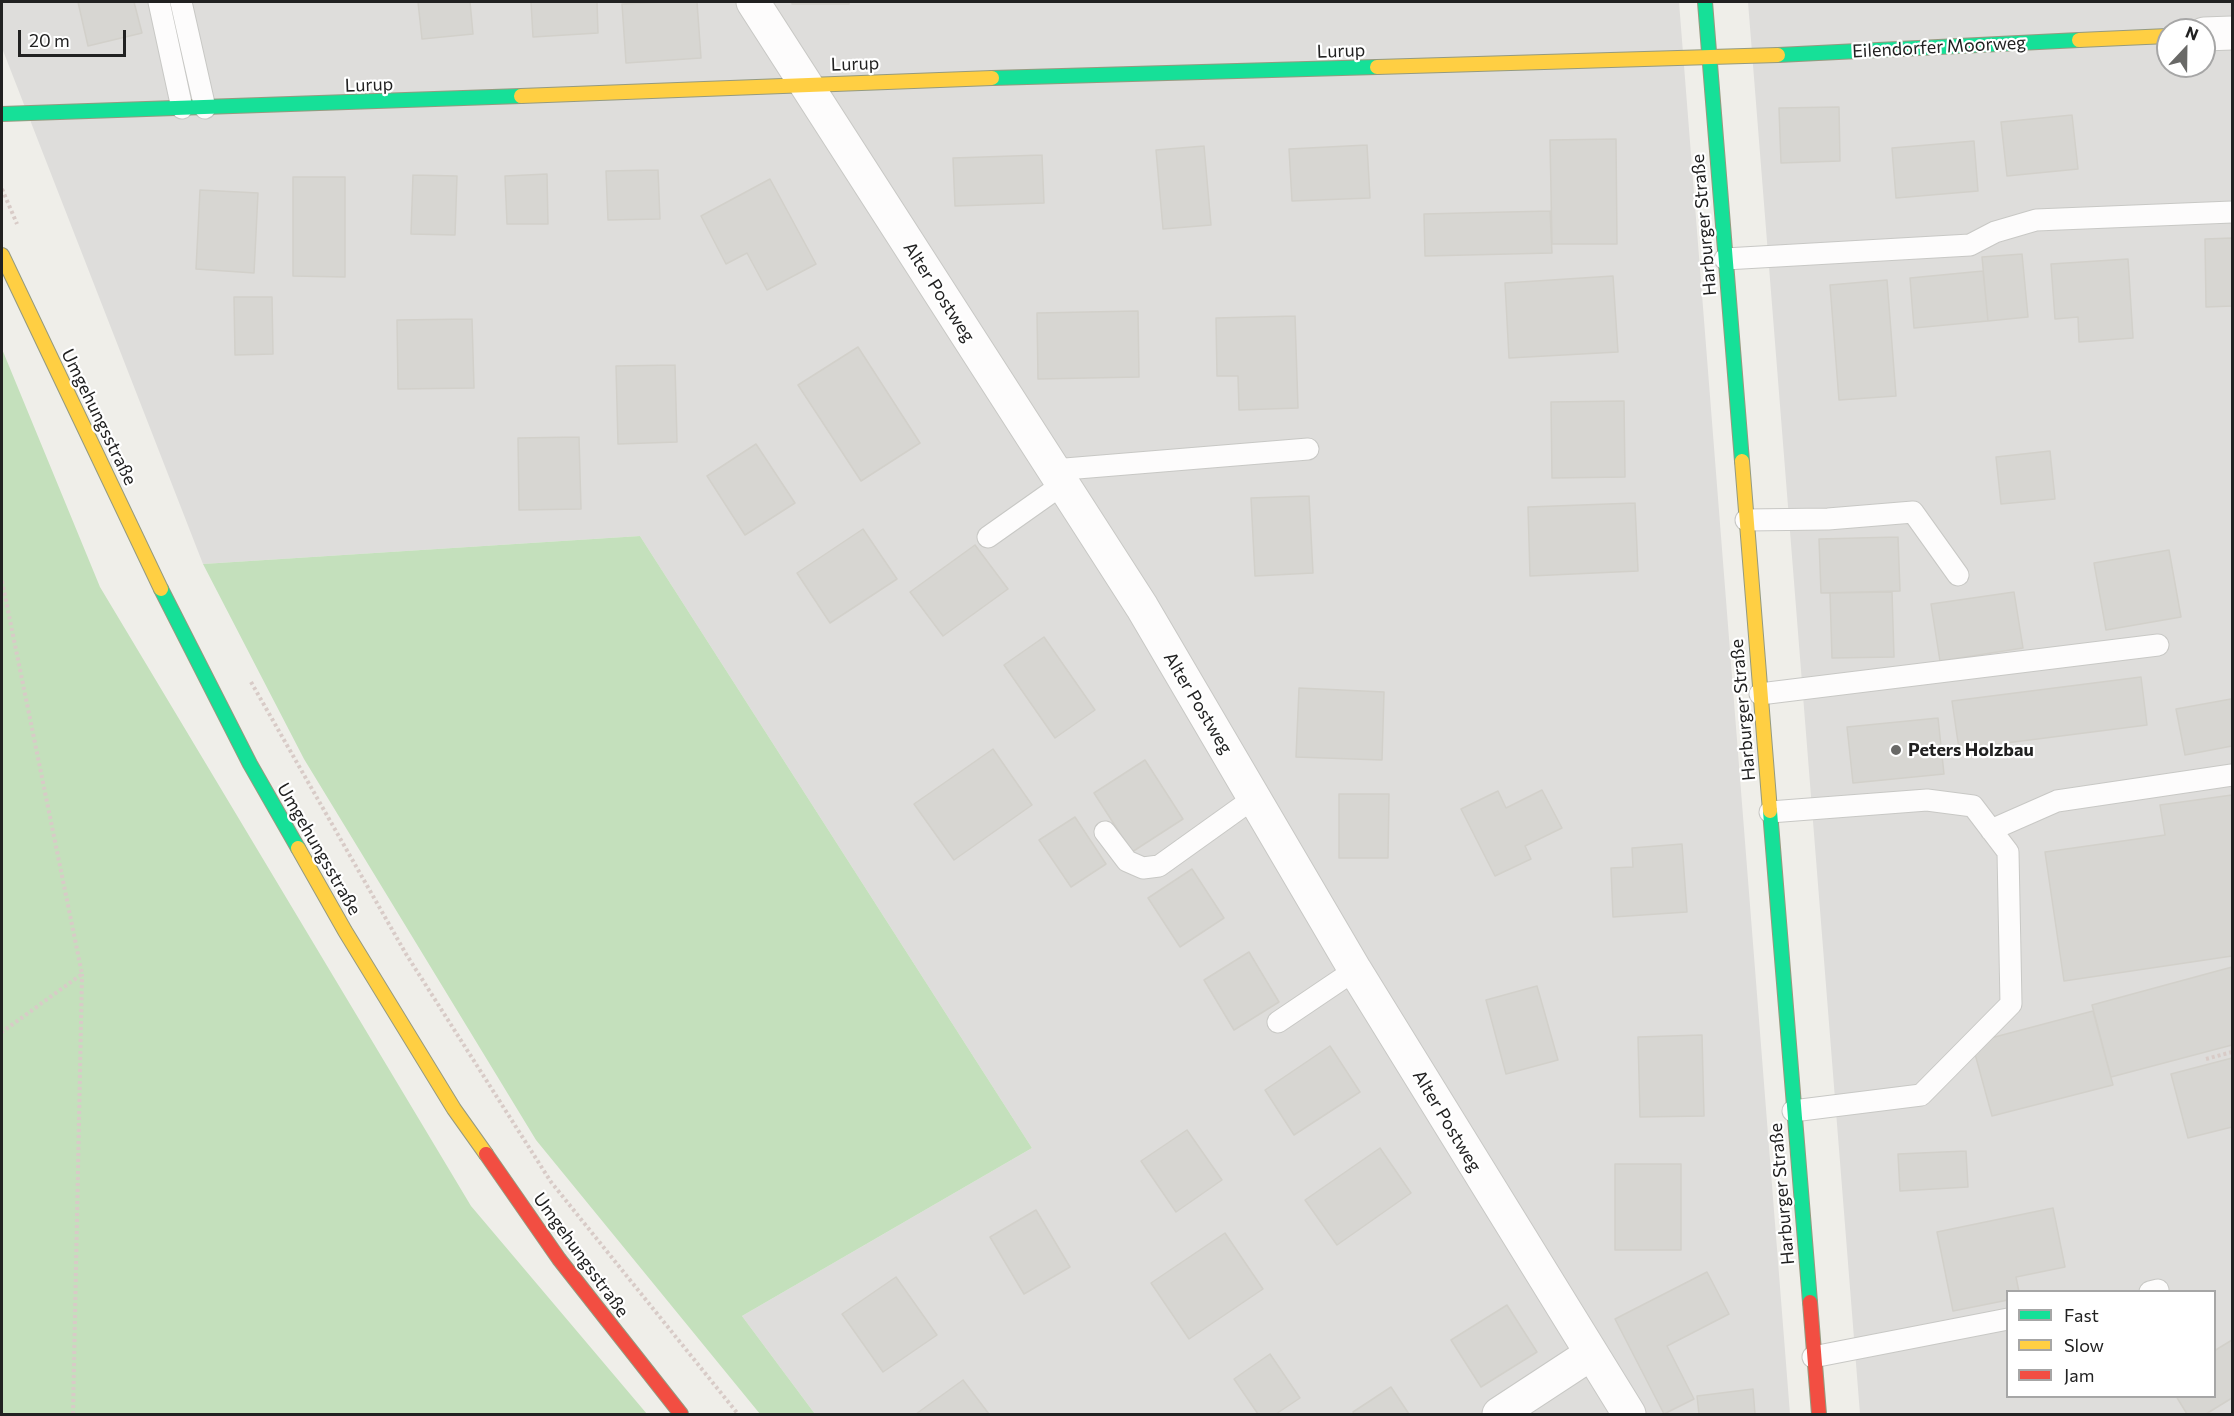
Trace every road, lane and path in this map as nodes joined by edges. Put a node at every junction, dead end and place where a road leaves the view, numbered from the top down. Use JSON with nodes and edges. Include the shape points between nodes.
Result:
{"nodes":[{"id":1,"x":159,"y":2,"type":"edge"},
{"id":2,"x":181,"y":2,"type":"edge"},
{"id":3,"x":753,"y":2,"type":"edge"},
{"id":4,"x":1705,"y":2,"type":"edge"},
{"id":5,"x":2232,"y":33,"type":"edge"},
{"id":6,"x":2216,"y":34,"type":"edge"},
{"id":7,"x":2156,"y":37,"type":"edge"},
{"id":8,"x":1709,"y":58,"type":"junction"},
{"id":9,"x":805,"y":83,"type":"junction"},
{"id":10,"x":182,"y":108,"type":"junction"},
{"id":11,"x":205,"y":108,"type":"junction"},
{"id":12,"x":2,"y":114,"type":"edge"},
{"id":13,"x":2,"y":189,"type":"edge"},
{"id":14,"x":2232,"y":212,"type":"edge"},
{"id":15,"x":21,"y":232,"type":"dead end"},
{"id":16,"x":2,"y":255,"type":"edge"},
{"id":17,"x":1725,"y":259,"type":"junction"},
{"id":18,"x":1308,"y":449,"type":"dead end"},
{"id":19,"x":1058,"y":477,"type":"junction"},
{"id":20,"x":1746,"y":520,"type":"junction"},
{"id":21,"x":988,"y":537,"type":"dead end"},
{"id":22,"x":1958,"y":574,"type":"dead end"},
{"id":23,"x":2,"y":581,"type":"edge"},
{"id":24,"x":2158,"y":645,"type":"dead end"},
{"id":25,"x":246,"y":674,"type":"dead end"},
{"id":26,"x":1760,"y":694,"type":"junction"},
{"id":27,"x":2232,"y":775,"type":"edge"},
{"id":28,"x":1254,"y":798,"type":"junction"},
{"id":29,"x":1770,"y":812,"type":"junction"},
{"id":30,"x":1991,"y":830,"type":"junction"},
{"id":31,"x":1105,"y":832,"type":"dead end"},
{"id":32,"x":1355,"y":970,"type":"junction"},
{"id":33,"x":82,"y":974,"type":"junction"},
{"id":34,"x":1278,"y":1022,"type":"dead end"},
{"id":35,"x":2,"y":1032,"type":"edge"},
{"id":36,"x":2232,"y":1052,"type":"edge"},
{"id":37,"x":2206,"y":1059,"type":"dead end"},
{"id":38,"x":1793,"y":1111,"type":"junction"},
{"id":39,"x":2006,"y":1319,"type":"edge"},
{"id":40,"x":1589,"y":1355,"type":"junction"},
{"id":41,"x":1813,"y":1357,"type":"junction"},
{"id":42,"x":73,"y":1414,"type":"edge"},
{"id":43,"x":681,"y":1414,"type":"edge"},
{"id":44,"x":738,"y":1414,"type":"edge"},
{"id":45,"x":1499,"y":1414,"type":"edge"},
{"id":46,"x":1629,"y":1414,"type":"edge"},
{"id":47,"x":1819,"y":1414,"type":"edge"}],
"edges":[{"from":1,"to":10,"type":"lane"},
{"from":2,"to":11,"type":"lane"},
{"from":3,"to":9,"type":"street","name":"Alter Postweg"},
{"from":4,"to":8,"type":"street","name":"Harburger Straße"},
{"from":5,"to":6,"type":"street"},
{"from":7,"to":8,"type":"street","name":"Eilendorfer Moorweg"},
{"from":8,"to":9,"type":"street","name":"Lurup"},
{"from":8,"to":17,"type":"street","name":"Harburger Straße"},
{"from":9,"to":11,"type":"street","name":"Lurup"},
{"from":9,"to":19,"type":"street","name":"Alter Postweg"},
{"from":10,"to":11,"type":"street","name":"Lurup"},
{"from":10,"to":12,"type":"street","name":"Lurup"},
{"from":13,"to":15,"type":"path"},
{"from":14,"to":17,"type":"lane","via":[[2036,220],[1995,232],[1970,245]]},
{"from":16,"to":43,"type":"street","name":"Umgehungsstraße","via":[[175,618],[250,764],[345,931],[461,1118],[559,1259]]},
{"from":17,"to":20,"type":"street","name":"Harburger Straße"},
{"from":18,"to":19,"type":"lane"},
{"from":19,"to":21,"type":"lane"},
{"from":19,"to":28,"type":"street","name":"Alter Postweg","via":[[1142,607]]},
{"from":20,"to":22,"type":"lane","via":[[1913,512]]},
{"from":20,"to":26,"type":"street","name":"Harburger Straße"},
{"from":23,"to":33,"type":"path"},
{"from":24,"to":26,"type":"lane"},
{"from":25,"to":44,"type":"path","via":[[406,954],[551,1182]]},
{"from":26,"to":29,"type":"street","name":"Harburger Straße"},
{"from":27,"to":30,"type":"lane","via":[[2057,801]]},
{"from":28,"to":31,"type":"lane","via":[[1159,866],[1143,868],[1127,861]]},
{"from":28,"to":32,"type":"street","name":"Alter Postweg"},
{"from":29,"to":30,"type":"lane","via":[[1927,800],[1972,806]]},
{"from":29,"to":38,"type":"street","name":"Harburger Straße"},
{"from":30,"to":38,"type":"lane","via":[[2008,852],[2012,1004],[1921,1095]]},
{"from":32,"to":34,"type":"lane"},
{"from":32,"to":40,"type":"street","name":"Alter Postweg"},
{"from":33,"to":35,"type":"path"},
{"from":33,"to":42,"type":"path"},
{"from":36,"to":37,"type":"path"},
{"from":38,"to":41,"type":"street","name":"Harburger Straße"},
{"from":39,"to":41,"type":"lane"},
{"from":40,"to":45,"type":"street"},
{"from":40,"to":46,"type":"street","name":"Alter Postweg"},
{"from":41,"to":47,"type":"street","name":"Harburger Straße"}]}
